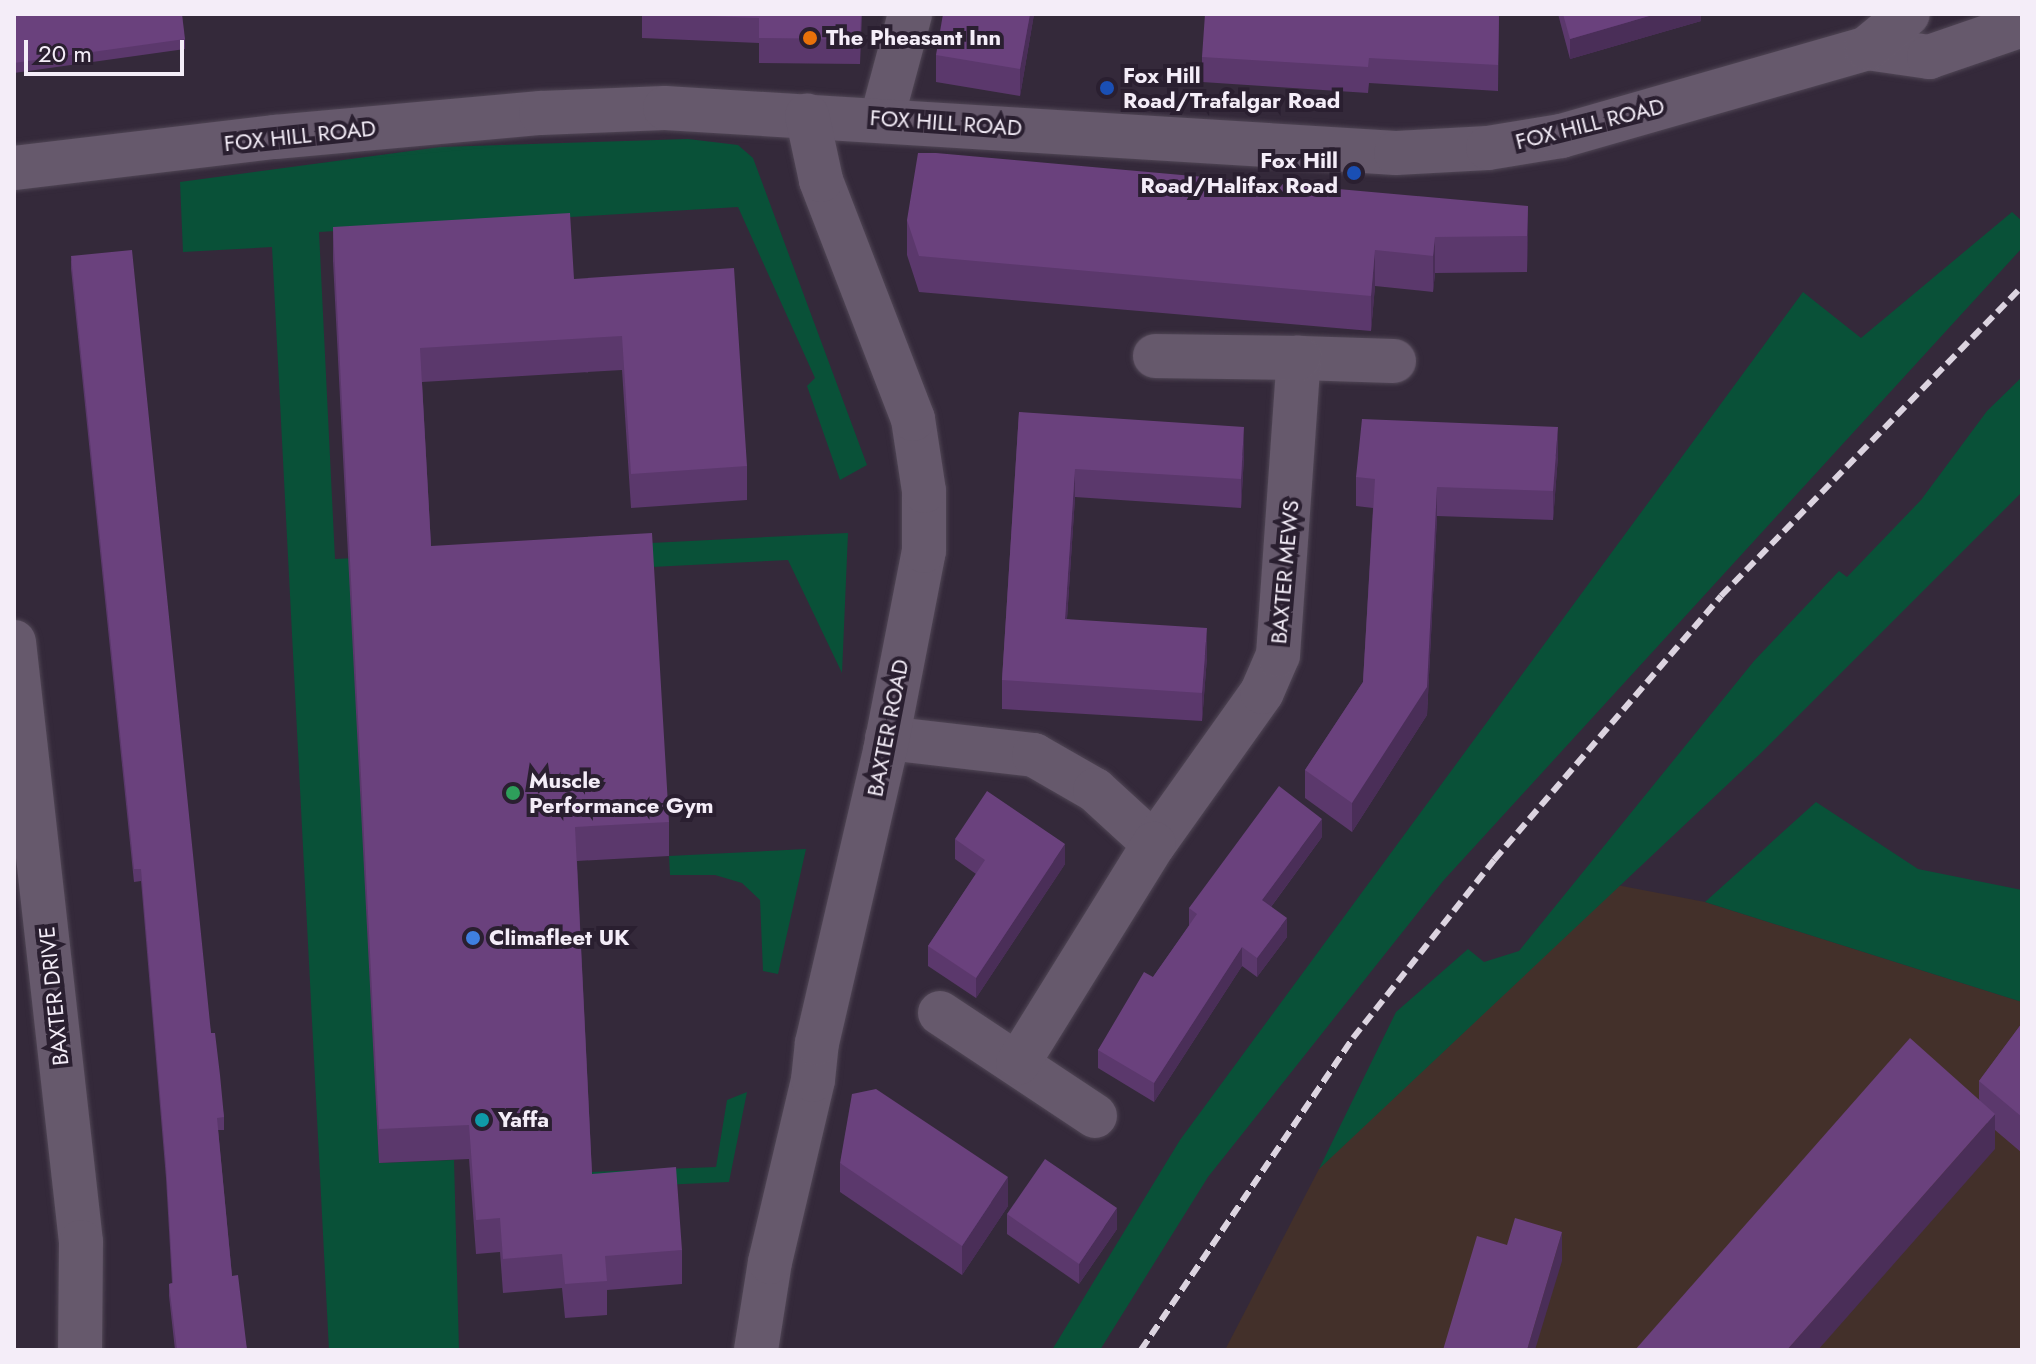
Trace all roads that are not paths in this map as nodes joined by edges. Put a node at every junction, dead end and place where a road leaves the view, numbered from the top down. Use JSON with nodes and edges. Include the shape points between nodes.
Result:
{"nodes":[{"id":1,"x":910,"y":14,"type":"edge"},
{"id":2,"x":1908,"y":14,"type":"edge"},
{"id":3,"x":2022,"y":25,"type":"edge"},
{"id":4,"x":1867,"y":48,"type":"junction"},
{"id":5,"x":807,"y":115,"type":"junction"},
{"id":6,"x":882,"y":118,"type":"junction"},
{"id":7,"x":14,"y":168,"type":"edge"},
{"id":8,"x":1155,"y":356,"type":"dead end"},
{"id":9,"x":1299,"y":358,"type":"junction"},
{"id":10,"x":1394,"y":361,"type":"dead end"},
{"id":11,"x":14,"y":642,"type":"edge"},
{"id":12,"x":887,"y":738,"type":"junction"},
{"id":13,"x":22,"y":786,"type":"edge"},
{"id":14,"x":1154,"y":844,"type":"junction"},
{"id":15,"x":940,"y":1013,"type":"dead end"},
{"id":16,"x":1018,"y":1063,"type":"junction"},
{"id":17,"x":1095,"y":1116,"type":"dead end"},
{"id":18,"x":80,"y":1350,"type":"edge"},
{"id":19,"x":756,"y":1350,"type":"edge"}],
"edges":[{"from":1,"to":6,"type":"street"},
{"from":2,"to":4,"type":"street","name":"FOX HILL ROAD"},
{"from":3,"to":4,"type":"street","name":"FOX HILL ROAD","via":[[1929,57]]},
{"from":4,"to":6,"type":"street","name":"FOX HILL ROAD","via":[[1561,136],[1488,148],[1396,153]]},
{"from":5,"to":6,"type":"street","name":"FOX HILL ROAD"},
{"from":5,"to":7,"type":"street","name":"FOX HILL ROAD","via":[[665,108],[541,113]]},
{"from":5,"to":12,"type":"street","name":"BAXTER ROAD","via":[[821,180],[913,419],[924,491],[924,551]]},
{"from":8,"to":9,"type":"street"},
{"from":9,"to":10,"type":"street"},
{"from":9,"to":14,"type":"street","name":"BAXTER MEWS","via":[[1278,655],[1262,692]]},
{"from":11,"to":13,"type":"street","name":"BAXTER DRIVE"},
{"from":12,"to":14,"type":"street","via":[[1034,755],[1095,790]]},
{"from":12,"to":19,"type":"street","name":"BAXTER ROAD","via":[[770,1262]]},
{"from":13,"to":18,"type":"street","name":"BAXTER DRIVE","via":[[81,1242]]},
{"from":14,"to":16,"type":"street","name":"BAXTER MEWS"},
{"from":15,"to":16,"type":"street"},
{"from":16,"to":17,"type":"street"}]}
